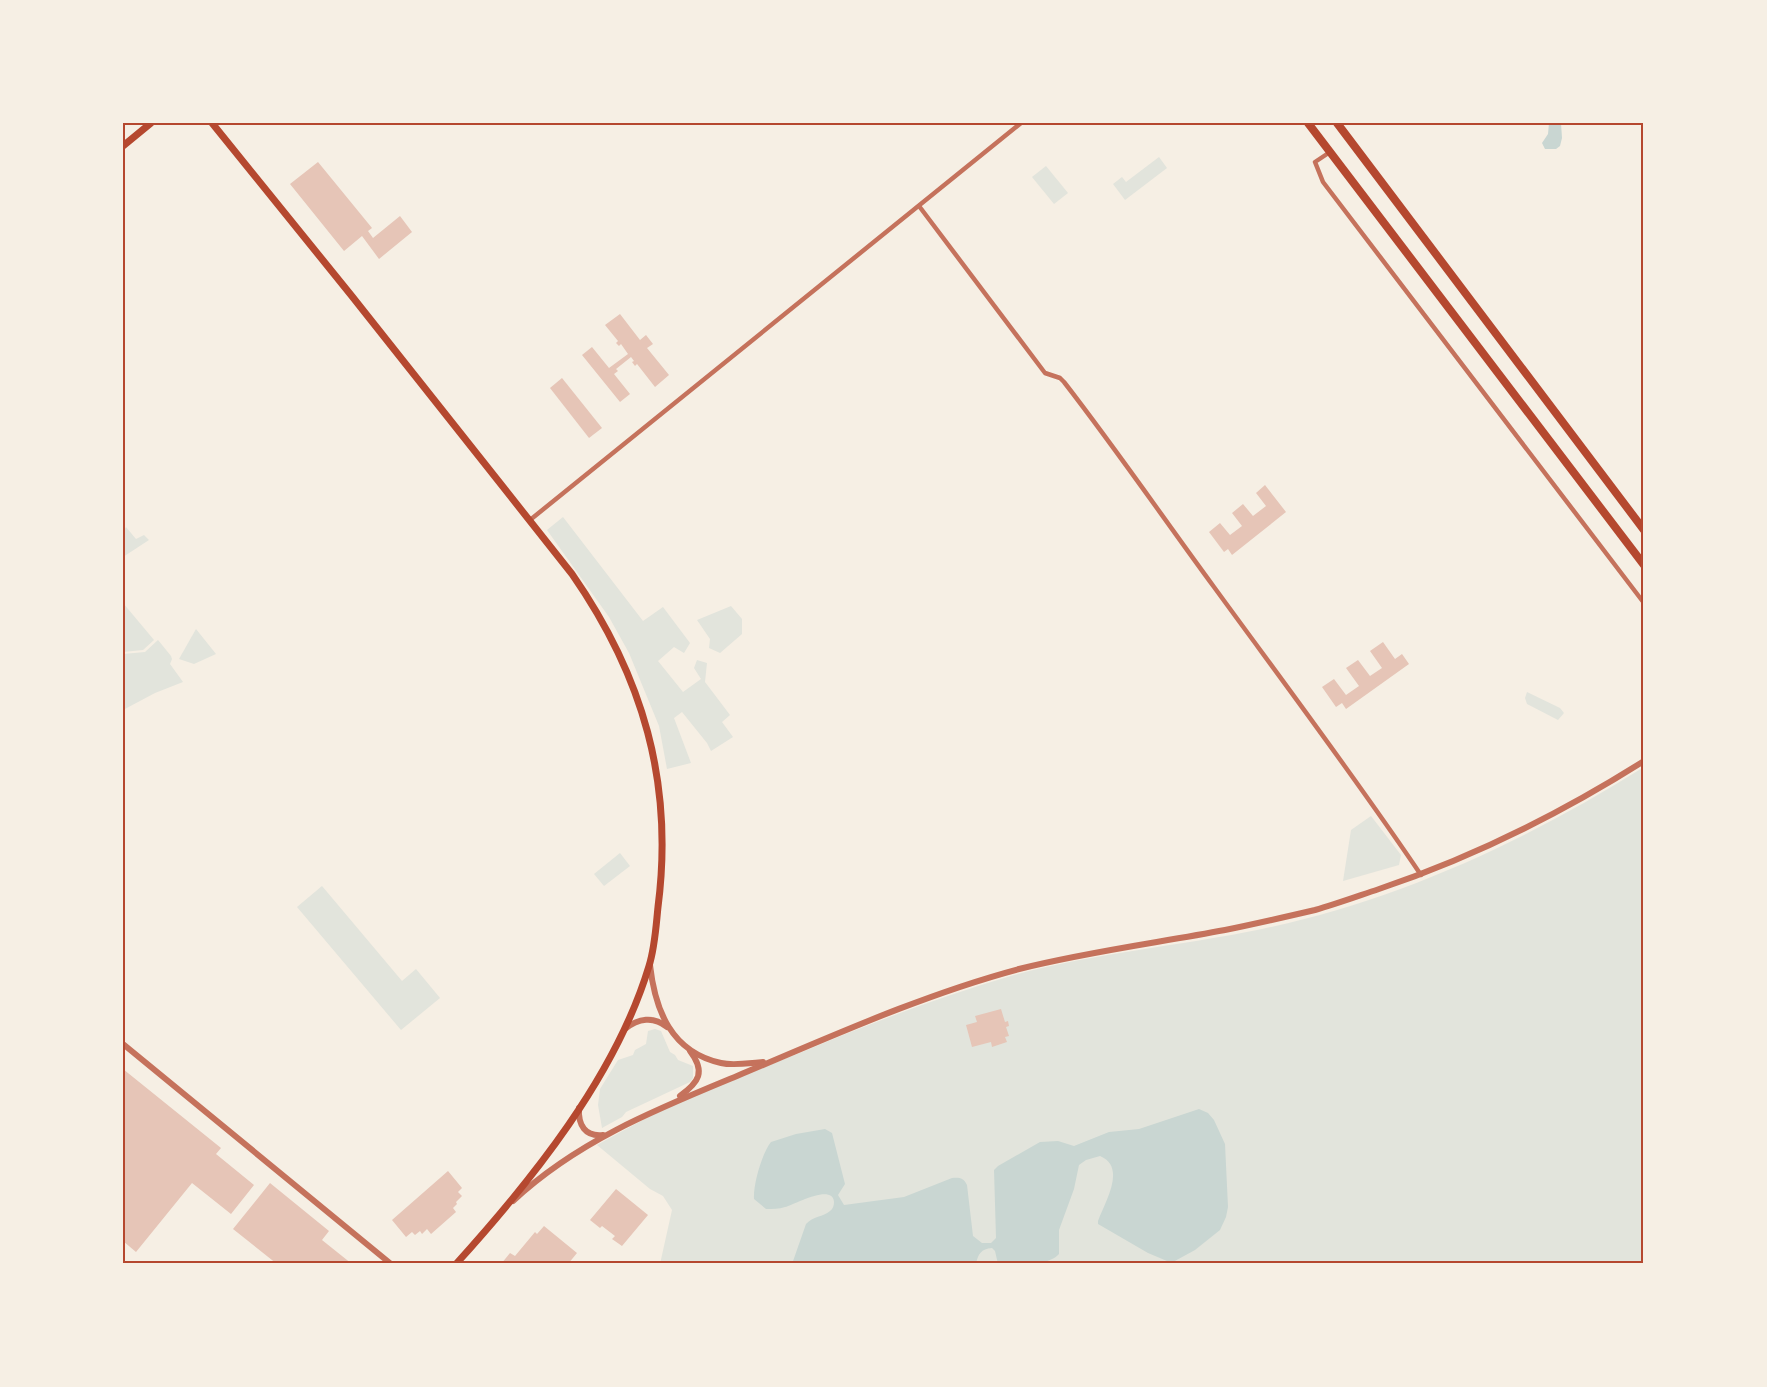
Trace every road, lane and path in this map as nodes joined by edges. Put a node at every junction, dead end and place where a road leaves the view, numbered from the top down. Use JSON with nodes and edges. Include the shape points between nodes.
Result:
{"nodes":[{"id":1,"x":151,"y":123,"type":"edge"},
{"id":2,"x":212,"y":123,"type":"edge"},
{"id":3,"x":1021,"y":123,"type":"edge"},
{"id":4,"x":1308,"y":123,"type":"edge"},
{"id":5,"x":1337,"y":123,"type":"edge"},
{"id":6,"x":123,"y":146,"type":"edge"},
{"id":7,"x":1330,"y":152,"type":"junction"},
{"id":8,"x":919,"y":206,"type":"junction"},
{"id":9,"x":530,"y":520,"type":"junction"},
{"id":10,"x":1644,"y":530,"type":"edge"},
{"id":11,"x":1644,"y":565,"type":"edge"},
{"id":12,"x":1644,"y":603,"type":"edge"},
{"id":13,"x":1644,"y":761,"type":"edge"},
{"id":14,"x":1421,"y":875,"type":"junction"},
{"id":15,"x":650,"y":964,"type":"junction"},
{"id":16,"x":625,"y":1030,"type":"junction"},
{"id":17,"x":672,"y":1032,"type":"junction"},
{"id":18,"x":123,"y":1044,"type":"edge"},
{"id":19,"x":688,"y":1048,"type":"junction"},
{"id":20,"x":766,"y":1062,"type":"junction"},
{"id":21,"x":671,"y":1102,"type":"junction"},
{"id":22,"x":580,"y":1107,"type":"junction"},
{"id":23,"x":607,"y":1134,"type":"junction"},
{"id":24,"x":509,"y":1206,"type":"junction"},
{"id":25,"x":391,"y":1264,"type":"edge"},
{"id":26,"x":456,"y":1264,"type":"edge"}],
"edges":[{"from":1,"to":6,"type":"main road"},
{"from":2,"to":9,"type":"main road"},
{"from":3,"to":8,"type":"street"},
{"from":4,"to":7,"type":"main road"},
{"from":5,"to":10,"type":"main road"},
{"from":7,"to":11,"type":"main road"},
{"from":7,"to":12,"type":"street","via":[[1315,162],[1323,182]]},
{"from":8,"to":9,"type":"street"},
{"from":8,"to":14,"type":"street","via":[[1045,373],[1064,382],[1124,460]]},
{"from":9,"to":15,"type":"main road","via":[[605,625],[632,680],[646,724],[658,780],[663,856]]},
{"from":13,"to":14,"type":"street","via":[[1532,826]]},
{"from":14,"to":20,"type":"street","via":[[1316,909],[1236,928],[1088,954],[979,981],[868,1020]]},
{"from":15,"to":16,"type":"main road"},
{"from":15,"to":17,"type":"street","via":[[656,1004]]},
{"from":16,"to":17,"type":"street","via":[[646,1019],[662,1023]]},
{"from":16,"to":22,"type":"main road"},
{"from":17,"to":19,"type":"street"},
{"from":18,"to":25,"type":"street"},
{"from":19,"to":20,"type":"street","via":[[722,1063]]},
{"from":19,"to":21,"type":"street","via":[[700,1073],[691,1088]]},
{"from":20,"to":21,"type":"street"},
{"from":21,"to":23,"type":"street"},
{"from":22,"to":23,"type":"street","via":[[582,1128],[593,1135]]},
{"from":22,"to":24,"type":"main road"},
{"from":23,"to":24,"type":"street","via":[[562,1161]]},
{"from":24,"to":26,"type":"main road"}]}
